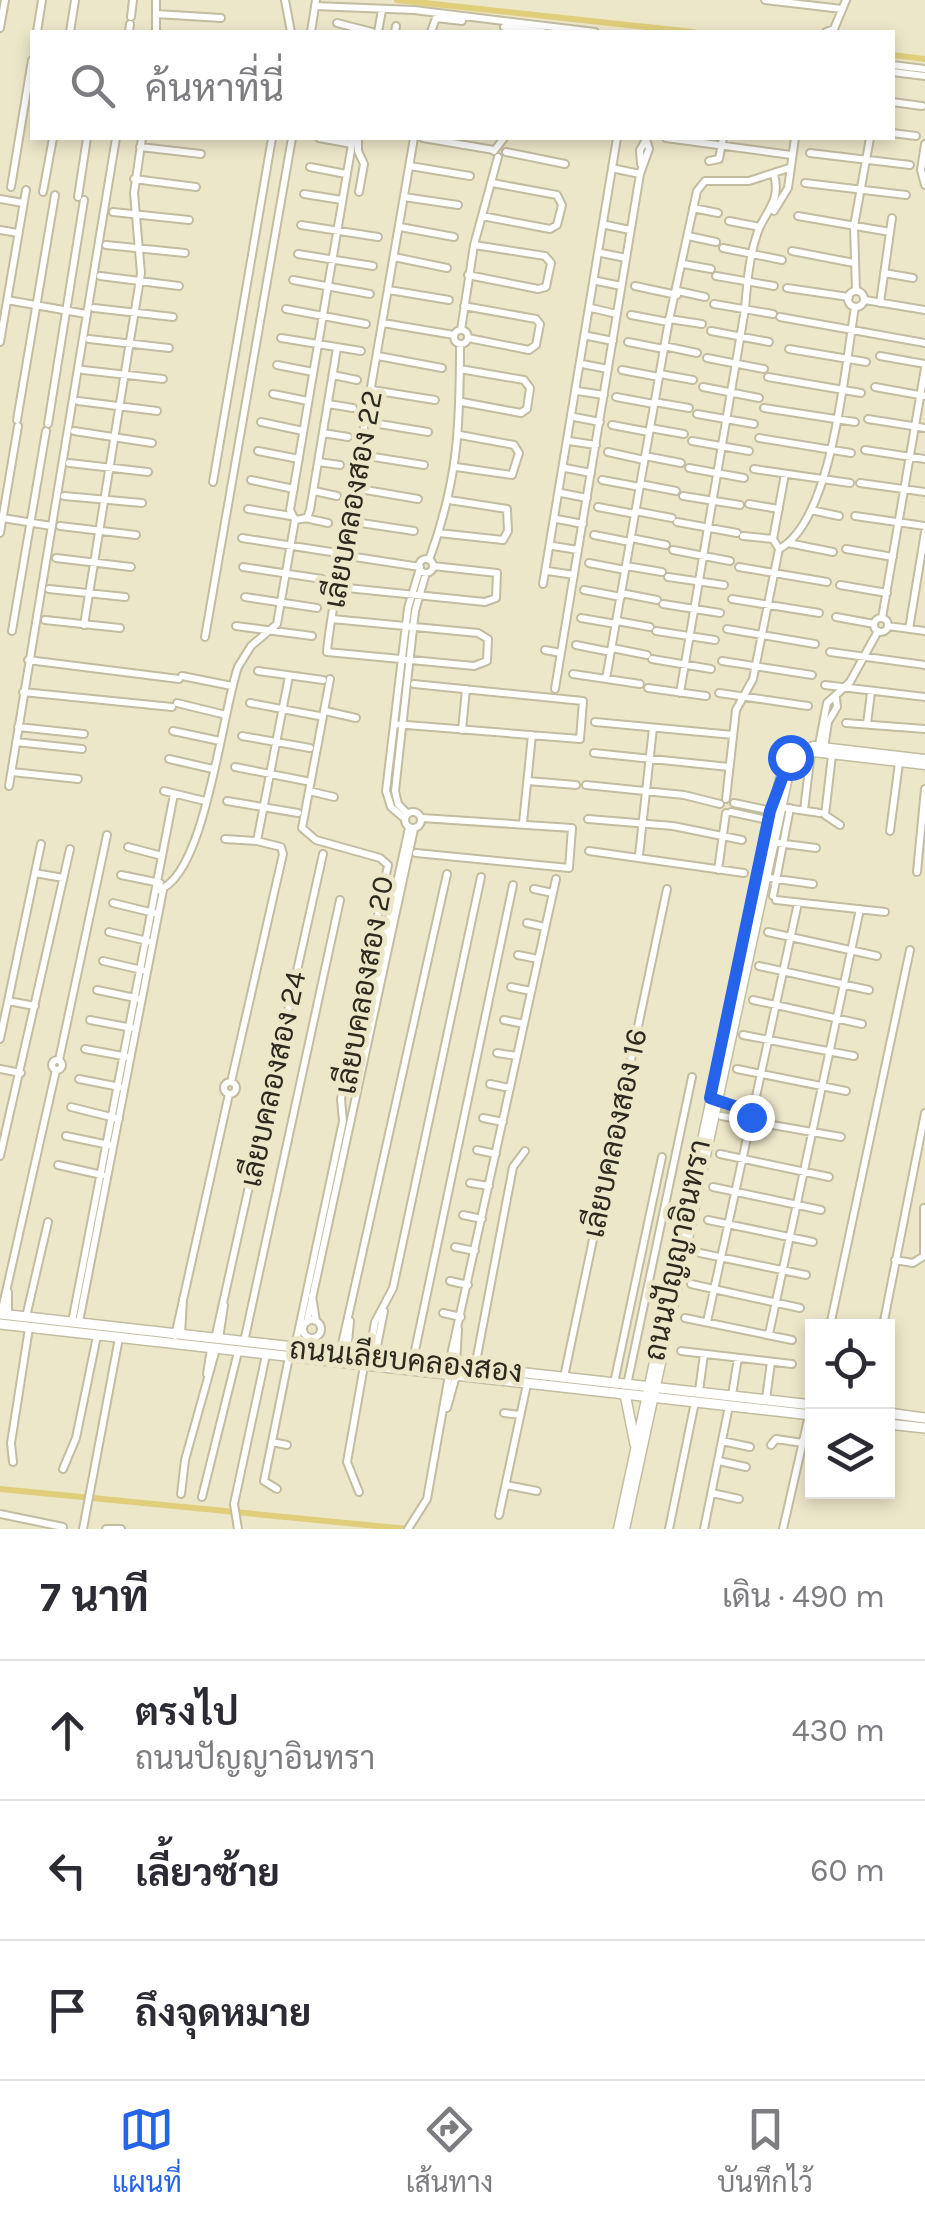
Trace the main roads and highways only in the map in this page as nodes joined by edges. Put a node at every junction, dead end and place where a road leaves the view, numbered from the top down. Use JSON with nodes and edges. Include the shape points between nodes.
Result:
{"nodes":[{"id":1,"x":3,"y":1314,"type":"edge"},
{"id":2,"x":27,"y":1322,"type":"junction"},
{"id":3,"x":0,"y":1324,"type":"edge"},
{"id":4,"x":177,"y":1340,"type":"junction"},
{"id":5,"x":215,"y":1344,"type":"junction"},
{"id":6,"x":369,"y":1359,"type":"junction"},
{"id":7,"x":453,"y":1370,"type":"junction"},
{"id":8,"x":626,"y":1389,"type":"junction"},
{"id":9,"x":731,"y":1400,"type":"junction"},
{"id":10,"x":805,"y":1410,"type":"edge"},
{"id":11,"x":805,"y":1411,"type":"edge"},
{"id":12,"x":895,"y":1415,"type":"edge"},
{"id":13,"x":925,"y":1418,"type":"edge"},
{"id":14,"x":895,"y":1425,"type":"edge"},
{"id":15,"x":925,"y":1428,"type":"edge"},
{"id":16,"x":635,"y":1444,"type":"road end"}],
"edges":[{"from":1,"to":2,"type":"main road","name":"ถนนเลียบคลองสอง"},
{"from":2,"to":3,"type":"main road","name":"ถนนเลียบคลองสอง"},
{"from":2,"to":4,"type":"main road","name":"ถนนเลียบคลองสอง","via":[[96,1336]]},
{"from":2,"to":4,"type":"main road","name":"ถนนเลียบคลองสอง","via":[[76,1322]]},
{"from":4,"to":5,"type":"main road","name":"ถนนเลียบคลองสอง"},
{"from":5,"to":6,"type":"main road","name":"ถนนเลียบคลองสอง","via":[[290,1358]]},
{"from":5,"to":6,"type":"main road","name":"ถนนเลียบคลองสอง","via":[[311,1344]]},
{"from":6,"to":7,"type":"main road","name":"ถนนเลียบคลองสอง"},
{"from":6,"to":7,"type":"main road","name":"ถนนเลียบคลองสอง"},
{"from":7,"to":8,"type":"main road","name":"ถนนเลียบคลองสอง","via":[[527,1384]]},
{"from":7,"to":8,"type":"main road","name":"ถนนเลียบคลองสอง","via":[[475,1367]]},
{"from":8,"to":9,"type":"main road","name":"ถนนเลียบคลองสอง"},
{"from":8,"to":16,"type":"main road"},
{"from":9,"to":10,"type":"main road","name":"ถนนเลียบคลองสอง","via":[[766,1399]]},
{"from":9,"to":11,"type":"main road","name":"ถนนเลียบคลองสอง"},
{"from":12,"to":13,"type":"main road"},
{"from":14,"to":15,"type":"main road"}]}
